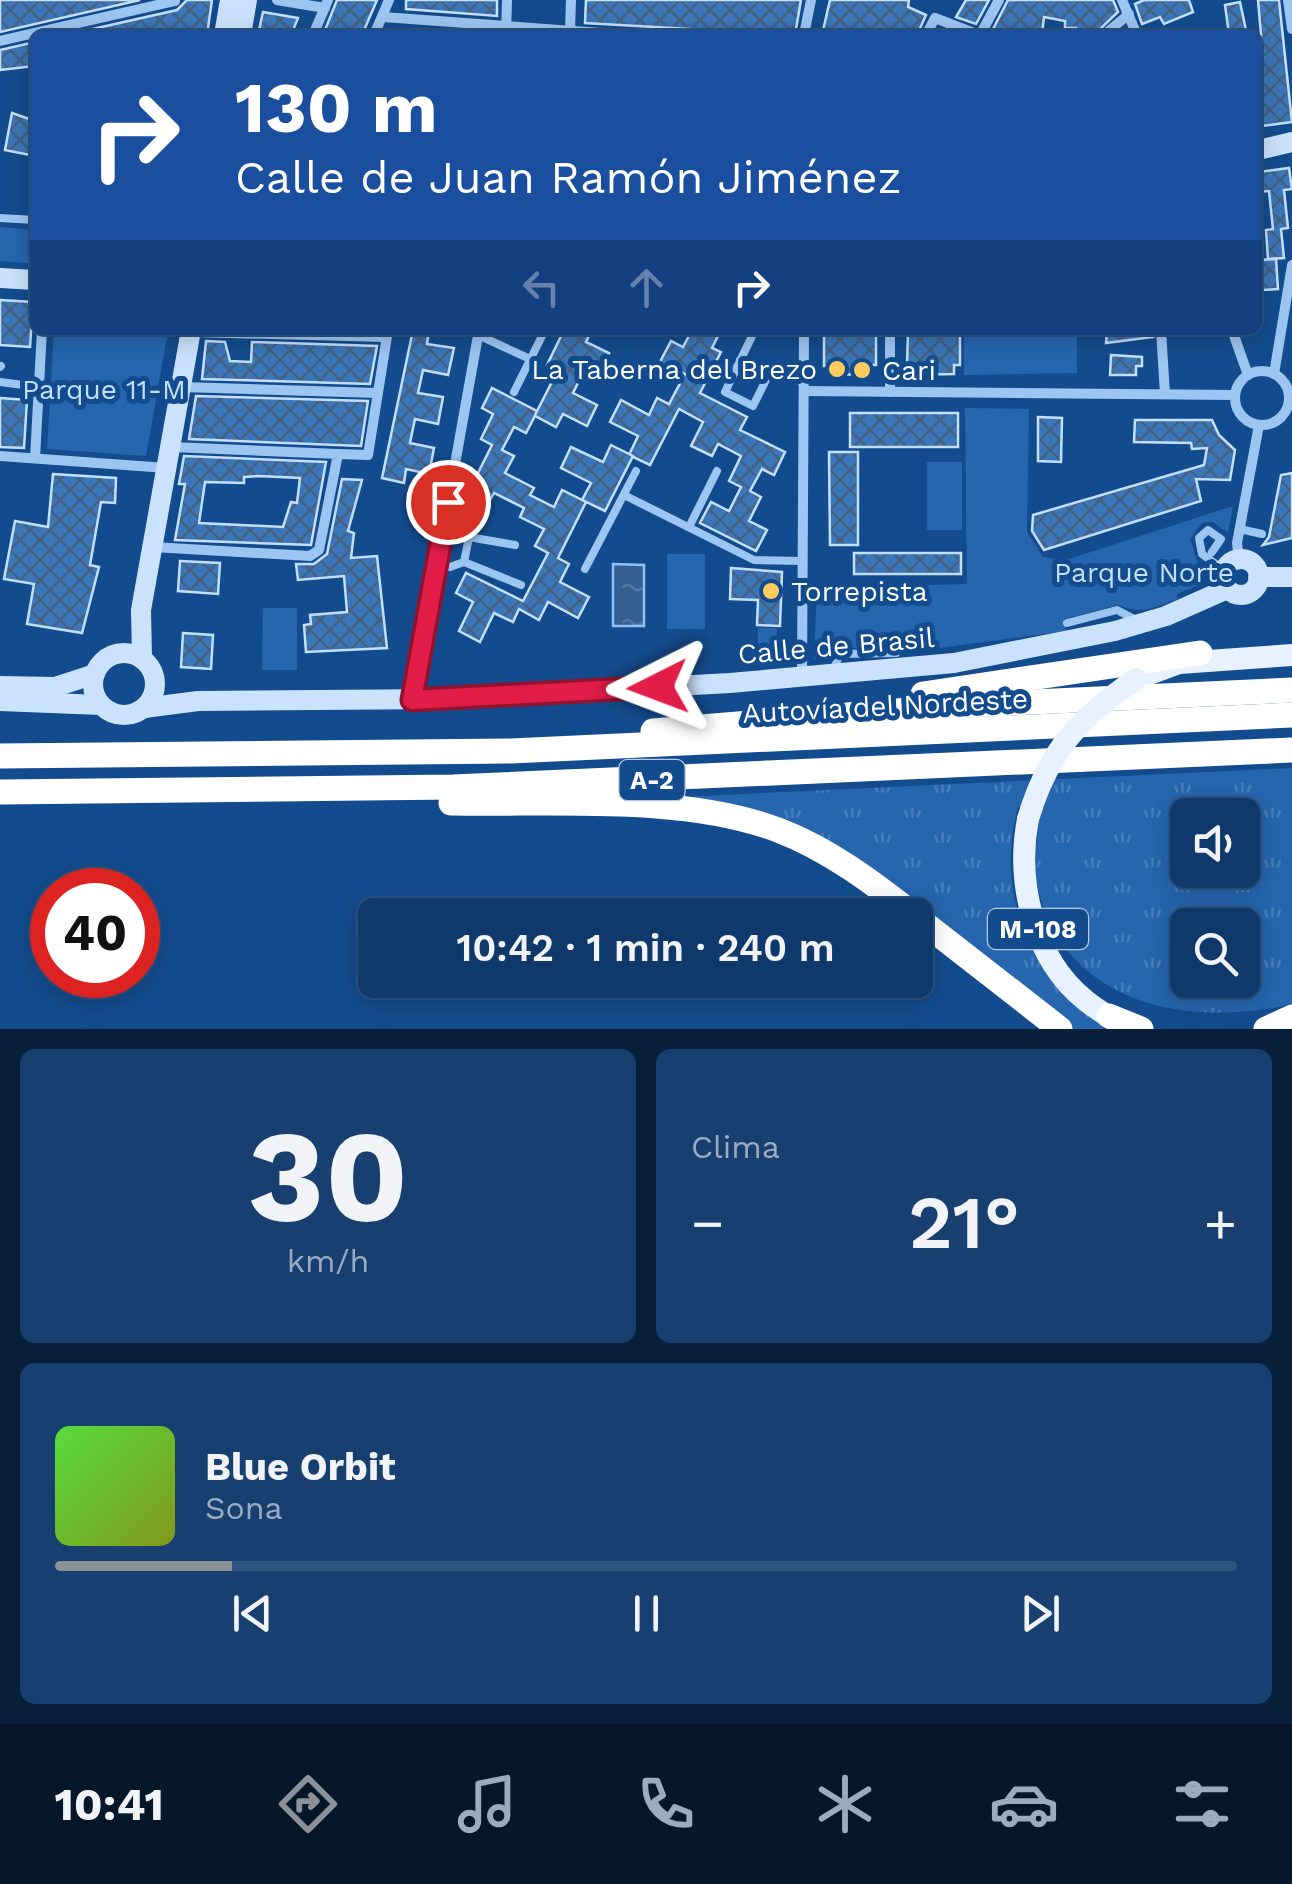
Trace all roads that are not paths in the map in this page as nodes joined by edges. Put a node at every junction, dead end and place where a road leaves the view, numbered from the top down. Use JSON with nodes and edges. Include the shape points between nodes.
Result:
{"nodes":[{"id":1,"x":230,"y":0,"type":"edge"},
{"id":2,"x":247,"y":0,"type":"edge"},
{"id":3,"x":277,"y":0,"type":"edge"},
{"id":4,"x":389,"y":0,"type":"edge"},
{"id":5,"x":507,"y":0,"type":"edge"},
{"id":6,"x":572,"y":0,"type":"edge"},
{"id":7,"x":810,"y":0,"type":"edge"},
{"id":8,"x":999,"y":0,"type":"edge"},
{"id":9,"x":1122,"y":0,"type":"edge"},
{"id":10,"x":1288,"y":0,"type":"edge"},
{"id":11,"x":175,"y":2,"type":"edge"},
{"id":12,"x":157,"y":3,"type":"edge"},
{"id":13,"x":327,"y":4,"type":"edge"},
{"id":14,"x":1129,"y":14,"type":"junction"},
{"id":15,"x":382,"y":17,"type":"junction"},
{"id":16,"x":506,"y":29,"type":"edge"},
{"id":17,"x":1292,"y":29,"type":"edge"},
{"id":18,"x":45,"y":30,"type":"edge"},
{"id":19,"x":225,"y":30,"type":"edge"},
{"id":20,"x":242,"y":30,"type":"edge"},
{"id":21,"x":315,"y":30,"type":"edge"},
{"id":22,"x":376,"y":30,"type":"edge"},
{"id":23,"x":538,"y":30,"type":"edge"},
{"id":24,"x":570,"y":30,"type":"edge"},
{"id":25,"x":805,"y":30,"type":"edge"},
{"id":26,"x":928,"y":30,"type":"edge"},
{"id":27,"x":966,"y":30,"type":"edge"},
{"id":28,"x":982,"y":30,"type":"edge"},
{"id":29,"x":1110,"y":30,"type":"edge"},
{"id":30,"x":1134,"y":30,"type":"edge"},
{"id":31,"x":30,"y":34,"type":"edge"},
{"id":32,"x":0,"y":41,"type":"edge"},
{"id":33,"x":1292,"y":142,"type":"edge"},
{"id":34,"x":1262,"y":149,"type":"edge"},
{"id":35,"x":0,"y":218,"type":"edge"},
{"id":36,"x":30,"y":220,"type":"edge"},
{"id":37,"x":1292,"y":268,"type":"edge"},
{"id":38,"x":0,"y":278,"type":"edge"},
{"id":39,"x":30,"y":280,"type":"edge"},
{"id":40,"x":42,"y":335,"type":"edge"},
{"id":41,"x":190,"y":335,"type":"edge"},
{"id":42,"x":387,"y":335,"type":"edge"},
{"id":43,"x":477,"y":335,"type":"edge"},
{"id":44,"x":484,"y":335,"type":"edge"},
{"id":45,"x":542,"y":335,"type":"edge"},
{"id":46,"x":753,"y":335,"type":"edge"},
{"id":47,"x":804,"y":335,"type":"edge"},
{"id":48,"x":890,"y":335,"type":"edge"},
{"id":49,"x":1161,"y":335,"type":"edge"},
{"id":50,"x":1234,"y":335,"type":"edge"},
{"id":51,"x":530,"y":360,"type":"junction"},
{"id":52,"x":740,"y":360,"type":"junction"},
{"id":53,"x":1274,"y":374,"type":"junction"},
{"id":54,"x":1248,"y":375,"type":"junction"},
{"id":55,"x":768,"y":376,"type":"junction"},
{"id":56,"x":0,"y":382,"type":"edge"},
{"id":57,"x":804,"y":386,"type":"junction"},
{"id":58,"x":40,"y":387,"type":"junction"},
{"id":59,"x":181,"y":387,"type":"junction"},
{"id":60,"x":514,"y":392,"type":"dead end"},
{"id":61,"x":890,"y":392,"type":"junction"},
{"id":62,"x":378,"y":393,"type":"junction"},
{"id":63,"x":1165,"y":394,"type":"junction"},
{"id":64,"x":1235,"y":395,"type":"junction"},
{"id":65,"x":1290,"y":402,"type":"edge"},
{"id":66,"x":1259,"y":424,"type":"junction"},
{"id":67,"x":338,"y":454,"type":"junction"},
{"id":68,"x":0,"y":456,"type":"edge"},
{"id":69,"x":35,"y":458,"type":"junction"},
{"id":70,"x":169,"y":458,"type":"junction"},
{"id":71,"x":636,"y":471,"type":"dead end"},
{"id":72,"x":716,"y":471,"type":"dead end"},
{"id":73,"x":624,"y":495,"type":"junction"},
{"id":74,"x":689,"y":527,"type":"junction"},
{"id":75,"x":1240,"y":529,"type":"junction"},
{"id":76,"x":1262,"y":534,"type":"dead end"},
{"id":77,"x":514,"y":545,"type":"dead end"},
{"id":78,"x":153,"y":546,"type":"junction"},
{"id":79,"x":464,"y":562,"type":"junction"},
{"id":80,"x":802,"y":562,"type":"junction"},
{"id":81,"x":436,"y":565,"type":"junction"},
{"id":82,"x":1226,"y":568,"type":"junction"},
{"id":83,"x":585,"y":569,"type":"dead end"},
{"id":84,"x":1258,"y":577,"type":"junction"},
{"id":85,"x":1292,"y":577,"type":"edge"},
{"id":86,"x":522,"y":584,"type":"dead end"},
{"id":87,"x":141,"y":610,"type":"junction"},
{"id":88,"x":1066,"y":623,"type":"dead end"},
{"id":89,"x":1142,"y":623,"type":"junction"},
{"id":90,"x":1292,"y":646,"type":"edge"},
{"id":91,"x":896,"y":653,"type":"dead end"},
{"id":92,"x":120,"y":654,"type":"junction"},
{"id":93,"x":1292,"y":655,"type":"edge"},
{"id":94,"x":142,"y":658,"type":"junction"},
{"id":95,"x":1189,"y":658,"type":"junction"},
{"id":96,"x":95,"y":674,"type":"junction"},
{"id":97,"x":833,"y":675,"type":"junction"},
{"id":98,"x":802,"y":678,"type":"junction"},
{"id":99,"x":156,"y":682,"type":"junction"},
{"id":100,"x":0,"y":686,"type":"edge"},
{"id":101,"x":1292,"y":690,"type":"edge"},
{"id":102,"x":412,"y":700,"type":"junction"},
{"id":103,"x":0,"y":701,"type":"edge"},
{"id":104,"x":198,"y":701,"type":"junction"},
{"id":105,"x":101,"y":705,"type":"junction"},
{"id":106,"x":144,"y":708,"type":"junction"},
{"id":107,"x":1292,"y":715,"type":"edge"},
{"id":108,"x":704,"y":727,"type":"junction"},
{"id":109,"x":1292,"y":750,"type":"edge"},
{"id":110,"x":412,"y":751,"type":"junction"},
{"id":111,"x":0,"y":756,"type":"edge"},
{"id":112,"x":6,"y":792,"type":"edge"},
{"id":113,"x":889,"y":898,"type":"edge"},
{"id":114,"x":933,"y":931,"type":"edge"},
{"id":115,"x":1292,"y":1017,"type":"edge"},
{"id":116,"x":1118,"y":1022,"type":"edge"},
{"id":117,"x":1060,"y":1029,"type":"edge"},
{"id":118,"x":1142,"y":1029,"type":"edge"},
{"id":119,"x":1266,"y":1029,"type":"edge"}],
"edges":[{"from":1,"to":19,"type":"street"},
{"from":2,"to":20,"type":"street"},
{"from":3,"to":13,"type":"street"},
{"from":4,"to":15,"type":"street"},
{"from":5,"to":16,"type":"street"},
{"from":6,"to":24,"type":"street"},
{"from":7,"to":25,"type":"street"},
{"from":8,"to":28,"type":"street"},
{"from":9,"to":14,"type":"street"},
{"from":10,"to":17,"type":"street"},
{"from":11,"to":12,"type":"street"},
{"from":12,"to":18,"type":"street"},
{"from":13,"to":21,"type":"street"},
{"from":14,"to":29,"type":"street"},
{"from":14,"to":30,"type":"street"},
{"from":15,"to":16,"type":"street"},
{"from":15,"to":22,"type":"street"},
{"from":16,"to":23,"type":"street"},
{"from":26,"to":27,"type":"street","via":[[934,18]]},
{"from":31,"to":32,"type":"street"},
{"from":33,"to":34,"type":"street"},
{"from":35,"to":36,"type":"lane"},
{"from":37,"to":53,"type":"street"},
{"from":38,"to":39,"type":"street"},
{"from":40,"to":58,"type":"street"},
{"from":41,"to":59,"type":"street"},
{"from":42,"to":62,"type":"street"},
{"from":43,"to":81,"type":"street"},
{"from":44,"to":51,"type":"lane"},
{"from":45,"to":51,"type":"lane"},
{"from":46,"to":52,"type":"lane"},
{"from":47,"to":57,"type":"street"},
{"from":48,"to":61,"type":"street"},
{"from":49,"to":63,"type":"street"},
{"from":50,"to":54,"type":"street"},
{"from":51,"to":60,"type":"lane"},
{"from":52,"to":55,"type":"lane"},
{"from":52,"to":55,"type":"lane","via":[[725,392],[753,406]]},
{"from":53,"to":54,"type":"street"},
{"from":53,"to":65,"type":"street"},
{"from":54,"to":64,"type":"street"},
{"from":55,"to":57,"type":"lane"},
{"from":56,"to":58,"type":"lane"},
{"from":57,"to":61,"type":"street"},
{"from":57,"to":80,"type":"street"},
{"from":58,"to":69,"type":"street"},
{"from":59,"to":62,"type":"street"},
{"from":59,"to":70,"type":"street"},
{"from":61,"to":63,"type":"street"},
{"from":62,"to":67,"type":"street","via":[[368,455]]},
{"from":63,"to":64,"type":"street"},
{"from":64,"to":66,"type":"street","via":[[1244,418]]},
{"from":65,"to":66,"type":"street","via":[[1275,422]]},
{"from":66,"to":75,"type":"street"},
{"from":67,"to":70,"type":"street"},
{"from":67,"to":78,"type":"street","via":[[320,550],[310,556]]},
{"from":68,"to":69,"type":"street"},
{"from":69,"to":70,"type":"street"},
{"from":70,"to":78,"type":"street"},
{"from":71,"to":73,"type":"lane"},
{"from":72,"to":74,"type":"lane"},
{"from":73,"to":74,"type":"lane"},
{"from":73,"to":83,"type":"lane"},
{"from":74,"to":80,"type":"lane","via":[[754,560]]},
{"from":75,"to":76,"type":"lane"},
{"from":75,"to":82,"type":"street"},
{"from":77,"to":79,"type":"lane","via":[[469,537]]},
{"from":78,"to":87,"type":"street"},
{"from":79,"to":81,"type":"lane"},
{"from":79,"to":86,"type":"lane"},
{"from":80,"to":98,"type":"street"},
{"from":81,"to":102,"type":"street"},
{"from":82,"to":84,"type":"street","via":[[1250,562]]},
{"from":82,"to":84,"type":"street","name":"Calle de Brasil","via":[[1247,594]]},
{"from":82,"to":89,"type":"street","name":"Calle de Brasil","via":[[1221,594]]},
{"from":84,"to":85,"type":"street"},
{"from":87,"to":92,"type":"street"},
{"from":87,"to":94,"type":"street"},
{"from":88,"to":89,"type":"lane","via":[[1118,610]]},
{"from":89,"to":97,"type":"street","name":"Calle de Brasil","via":[[954,663]]},
{"from":90,"to":95,"type":"street"},
{"from":91,"to":97,"type":"lane","via":[[840,654]]},
{"from":92,"to":94,"type":"street"},
{"from":92,"to":96,"type":"street","via":[[104,660]]},
{"from":93,"to":95,"type":"main road","number":"M-108"},
{"from":94,"to":99,"type":"street"},
{"from":95,"to":108,"type":"highway"},
{"from":95,"to":116,"type":"main road","number":"M-108","bridge":true,"via":[[1136,679],[1092,708],[1061,744],[1028,819],[1023,881],[1032,915],[1082,998]]},
{"from":96,"to":100,"type":"street","via":[[55,688]]},
{"from":96,"to":105,"type":"street"},
{"from":97,"to":98,"type":"street","name":"Calle de Brasil"},
{"from":98,"to":102,"type":"street","name":"Calle de Brasil"},
{"from":99,"to":104,"type":"street"},
{"from":99,"to":106,"type":"street"},
{"from":101,"to":108,"type":"highway","via":[[969,705]]},
{"from":102,"to":104,"type":"street","name":"Calle de Brasil"},
{"from":103,"to":105,"type":"street"},
{"from":104,"to":106,"type":"street","name":"Calle de Brasil"},
{"from":105,"to":106,"type":"street","via":[[127,715]]},
{"from":107,"to":110,"type":"highway","name":"Autovía del Nordeste","number":"A-2","via":[[704,745]]},
{"from":108,"to":110,"type":"highway"},
{"from":109,"to":112,"type":"highway","number":"A-2","via":[[453,787]]},
{"from":110,"to":111,"type":"highway","name":"Autovía del Nordeste","number":"A-2"},
{"from":112,"to":113,"type":"highway","via":[[156,805],[670,808],[777,829],[823,851]]},
{"from":114,"to":117,"type":"highway"},
{"from":115,"to":119,"type":"highway"},
{"from":116,"to":118,"type":"highway"}]}
